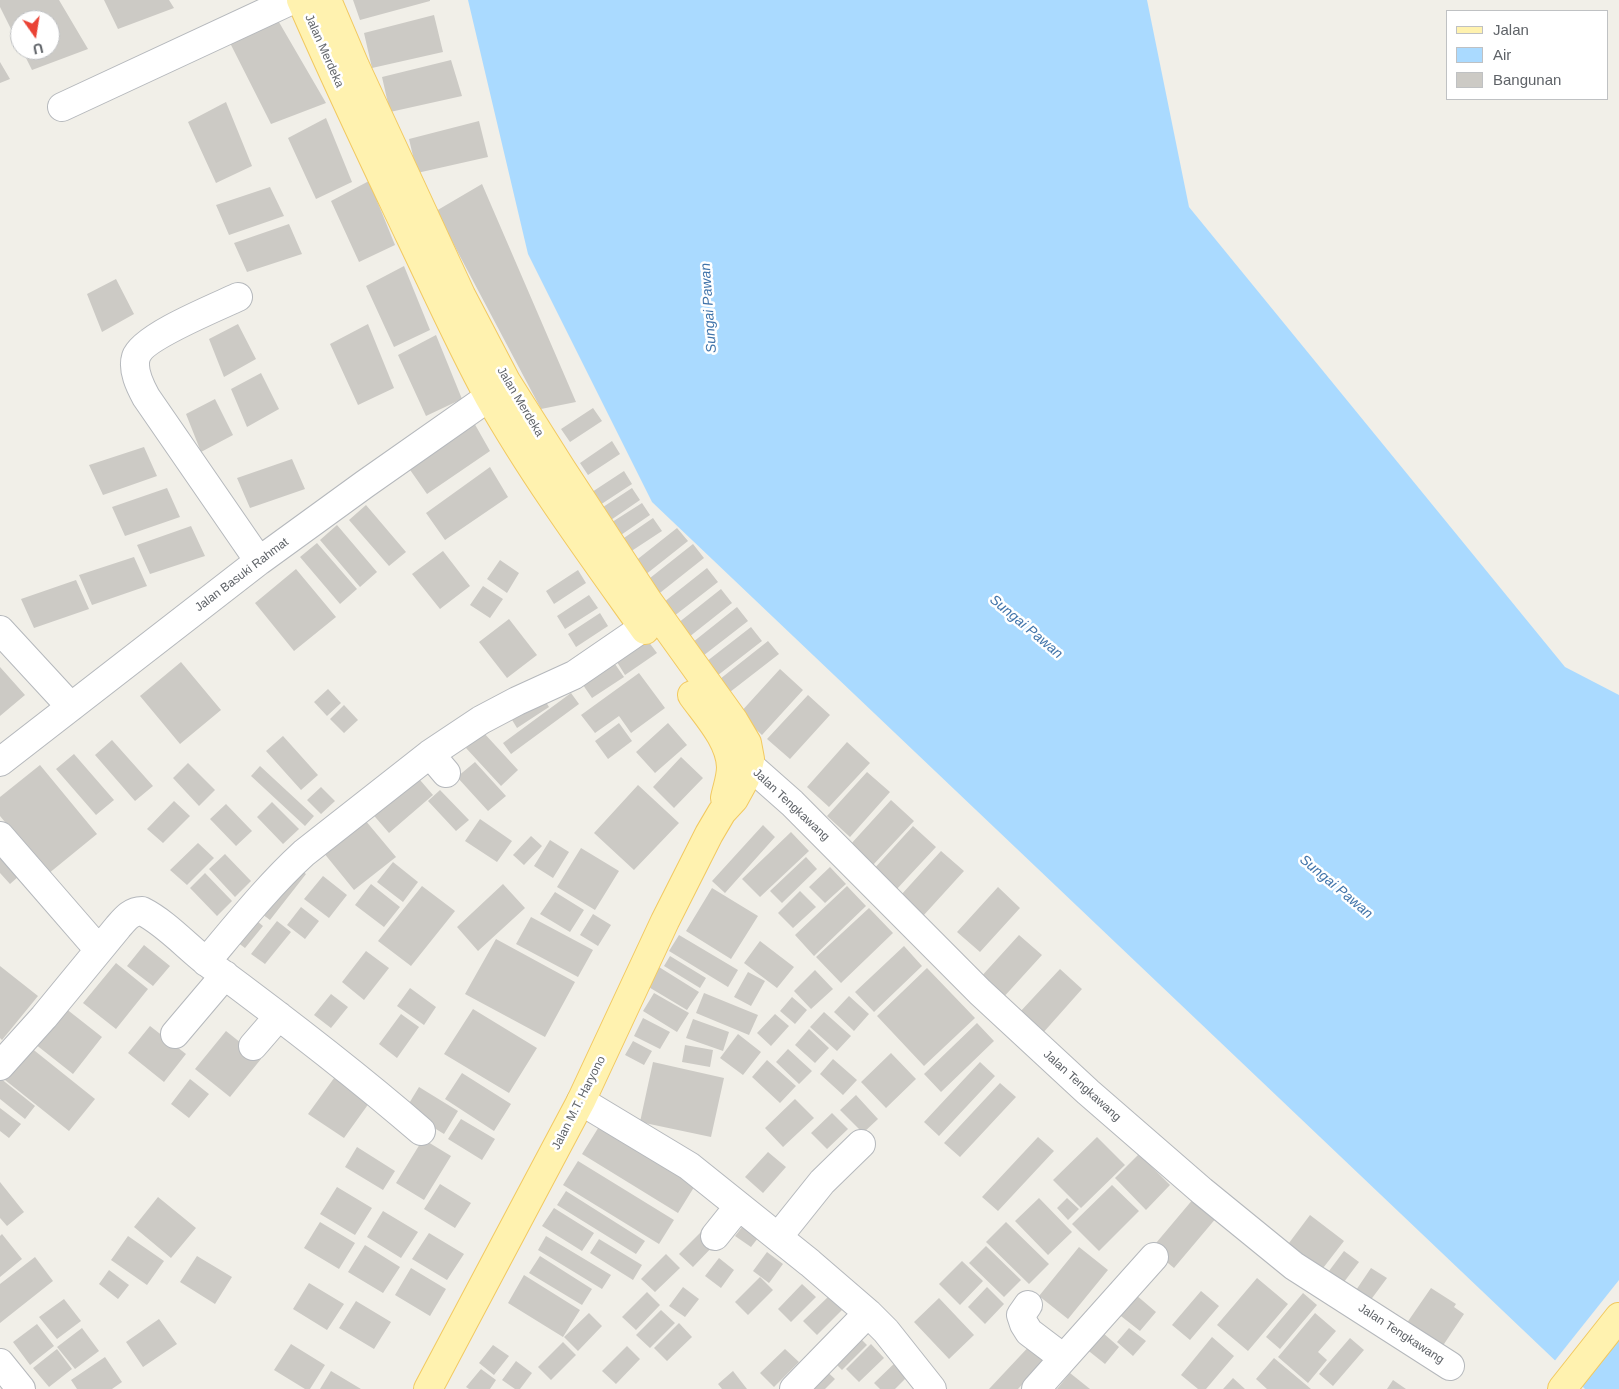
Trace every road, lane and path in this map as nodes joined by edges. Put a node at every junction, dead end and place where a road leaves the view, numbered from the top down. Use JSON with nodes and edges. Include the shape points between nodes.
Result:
{"nodes":[{"id":1,"x":292,"y":0,"type":"edge"},
{"id":2,"x":301,"y":0,"type":"edge"},
{"id":3,"x":327,"y":0,"type":"edge"},
{"id":4,"x":62,"y":106,"type":"dead end"},
{"id":5,"x":391,"y":170,"type":"junction"},
{"id":6,"x":238,"y":297,"type":"dead end"},
{"id":7,"x":489,"y":397,"type":"junction"},
{"id":8,"x":259,"y":561,"type":"junction"},
{"id":9,"x":644,"y":628,"type":"junction"},
{"id":10,"x":0,"y":630,"type":"edge"},
{"id":11,"x":71,"y":707,"type":"junction"},
{"id":12,"x":0,"y":762,"type":"edge"},
{"id":13,"x":741,"y":773,"type":"junction"},
{"id":14,"x":0,"y":836,"type":"edge"},
{"id":15,"x":99,"y":950,"type":"junction"},
{"id":16,"x":216,"y":969,"type":"junction"},
{"id":17,"x":279,"y":1016,"type":"junction"},
{"id":18,"x":175,"y":1034,"type":"dead end"},
{"id":19,"x":253,"y":1046,"type":"dead end"},
{"id":20,"x":0,"y":1066,"type":"edge"},
{"id":21,"x":581,"y":1101,"type":"junction"},
{"id":22,"x":421,"y":1131,"type":"dead end"},
{"id":23,"x":861,"y":1144,"type":"dead end"},
{"id":24,"x":739,"y":1206,"type":"junction"},
{"id":25,"x":715,"y":1236,"type":"dead end"},
{"id":26,"x":778,"y":1238,"type":"junction"},
{"id":27,"x":1154,"y":1257,"type":"dead end"},
{"id":28,"x":1028,"y":1305,"type":"dead end"},
{"id":29,"x":868,"y":1313,"type":"junction"},
{"id":30,"x":1619,"y":1317,"type":"edge"},
{"id":31,"x":1062,"y":1357,"type":"junction"},
{"id":32,"x":0,"y":1363,"type":"edge"},
{"id":33,"x":1450,"y":1366,"type":"dead end"},
{"id":34,"x":21,"y":1389,"type":"edge"},
{"id":35,"x":428,"y":1389,"type":"edge"},
{"id":36,"x":794,"y":1389,"type":"edge"},
{"id":37,"x":932,"y":1389,"type":"edge"},
{"id":38,"x":1036,"y":1389,"type":"edge"},
{"id":39,"x":1562,"y":1389,"type":"edge"}],
"edges":[{"from":1,"to":4,"type":"street"},
{"from":2,"to":5,"type":"main road","name":"Jalan Merdeka","via":[[329,65]]},
{"from":3,"to":5,"type":"main road","name":"Jalan Merdeka","via":[[355,66]]},
{"from":5,"to":7,"type":"main road","name":"Jalan Merdeka","via":[[444,306]]},
{"from":5,"to":13,"type":"main road","name":"Jalan Merdeka","via":[[506,381],[648,601],[738,727],[747,743],[750,759]]},
{"from":6,"to":8,"type":"street","via":[[155,337],[140,348],[135,365],[142,390],[154,409]]},
{"from":7,"to":8,"type":"street","name":"Jalan Basuki Rahmat"},
{"from":7,"to":9,"type":"main road","name":"Jalan Merdeka","via":[[533,469]]},
{"from":8,"to":11,"type":"street","name":"Jalan Basuki Rahmat"},
{"from":9,"to":13,"type":"main road","name":"Jalan Merdeka","via":[[713,724]]},
{"from":9,"to":16,"type":"street","via":[[574,675],[488,716],[438,764],[304,854],[274,882]]},
{"from":10,"to":11,"type":"street"},
{"from":11,"to":12,"type":"street","name":"Jalan Basuki Rahmat"},
{"from":13,"to":21,"type":"main road","name":"Jalan M.T. Haryono","via":[[665,921]]},
{"from":13,"to":33,"type":"street","name":"Jalan Tengkawang","via":[[792,803],[980,992],[1202,1191],[1294,1266]]},
{"from":14,"to":15,"type":"street"},
{"from":15,"to":16,"type":"street","via":[[129,915],[142,910]]},
{"from":15,"to":20,"type":"street"},
{"from":16,"to":17,"type":"street"},
{"from":16,"to":18,"type":"street"},
{"from":17,"to":19,"type":"street"},
{"from":17,"to":22,"type":"street"},
{"from":21,"to":24,"type":"street","via":[[689,1166]]},
{"from":21,"to":35,"type":"main road","name":"Jalan M.T. Haryono"},
{"from":23,"to":26,"type":"street","via":[[822,1182]]},
{"from":24,"to":25,"type":"street"},
{"from":24,"to":26,"type":"street"},
{"from":26,"to":29,"type":"street"},
{"from":27,"to":31,"type":"street"},
{"from":28,"to":31,"type":"street","via":[[1021,1315],[1026,1328]]},
{"from":29,"to":36,"type":"street"},
{"from":29,"to":37,"type":"street"},
{"from":30,"to":39,"type":"main road"},
{"from":31,"to":38,"type":"street"},
{"from":32,"to":34,"type":"street"}]}
